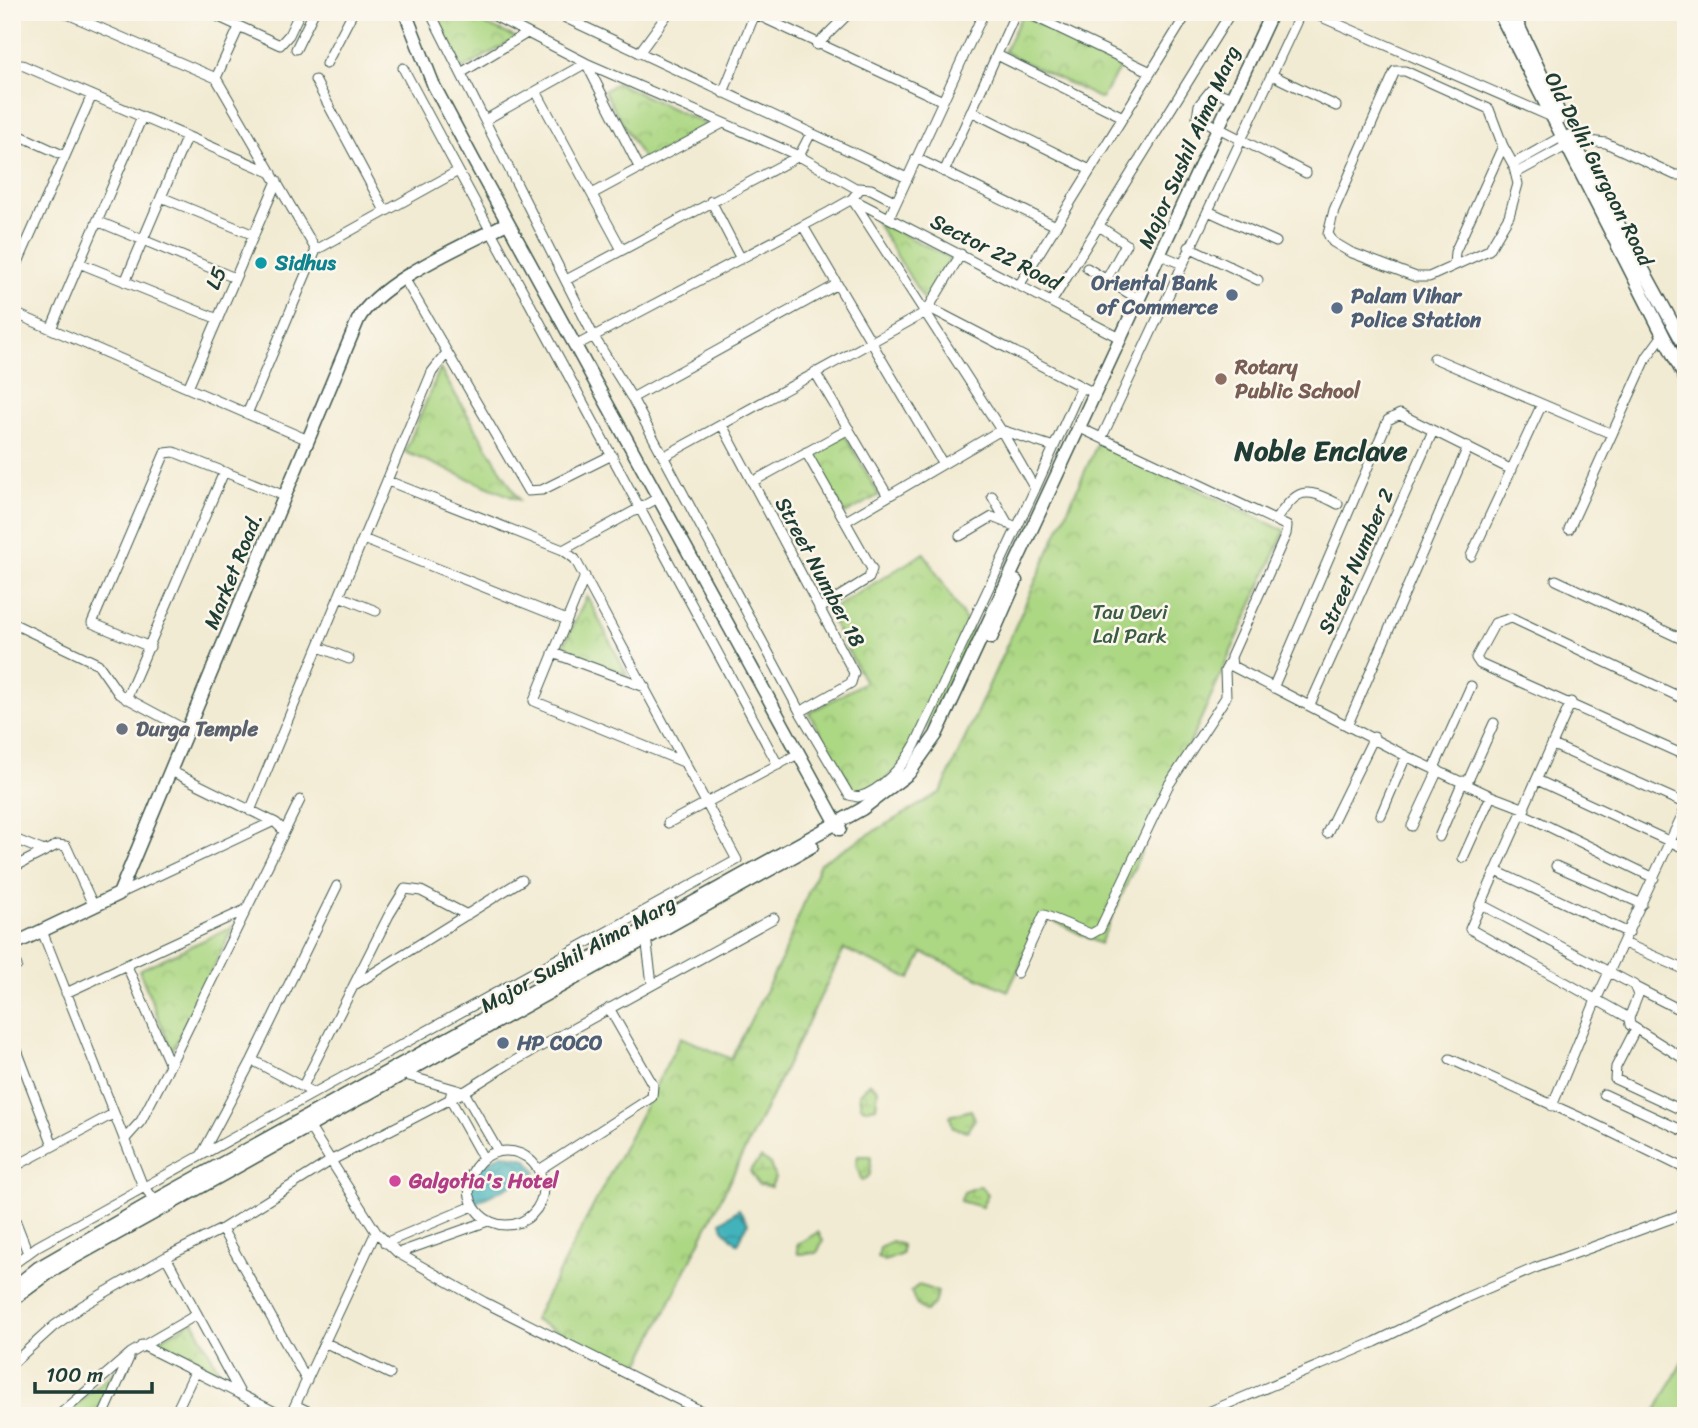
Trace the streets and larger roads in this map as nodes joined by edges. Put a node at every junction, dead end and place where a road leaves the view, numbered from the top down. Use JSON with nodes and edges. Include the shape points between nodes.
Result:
{"nodes":[{"id":1,"x":63,"y":12,"type":"edge"},
{"id":2,"x":208,"y":12,"type":"edge"},
{"id":3,"x":300,"y":12,"type":"edge"},
{"id":4,"x":314,"y":12,"type":"edge"},
{"id":5,"x":353,"y":12,"type":"edge"},
{"id":6,"x":404,"y":12,"type":"edge"},
{"id":7,"x":430,"y":12,"type":"edge"},
{"id":8,"x":487,"y":12,"type":"edge"},
{"id":9,"x":553,"y":12,"type":"edge"},
{"id":10,"x":668,"y":12,"type":"edge"},
{"id":11,"x":850,"y":12,"type":"edge"},
{"id":12,"x":984,"y":12,"type":"edge"},
{"id":13,"x":1016,"y":12,"type":"edge"},
{"id":14,"x":1025,"y":12,"type":"edge"},
{"id":15,"x":1231,"y":12,"type":"edge"},
{"id":16,"x":1272,"y":12,"type":"edge"},
{"id":17,"x":1301,"y":12,"type":"edge"},
{"id":18,"x":1310,"y":12,"type":"edge"},
{"id":19,"x":1499,"y":12,"type":"edge"},
{"id":20,"x":1512,"y":12,"type":"edge"},
{"id":21,"x":752,"y":14,"type":"edge"},
{"id":22,"x":1184,"y":14,"type":"edge"},
{"id":23,"x":239,"y":27,"type":"junction"},
{"id":24,"x":527,"y":33,"type":"junction"},
{"id":25,"x":817,"y":45,"type":"junction"},
{"id":26,"x":296,"y":49,"type":"dead end"},
{"id":27,"x":639,"y":53,"type":"junction"},
{"id":28,"x":997,"y":55,"type":"junction"},
{"id":29,"x":586,"y":63,"type":"junction"},
{"id":30,"x":326,"y":64,"type":"dead end"},
{"id":31,"x":22,"y":65,"type":"dead end"},
{"id":32,"x":403,"y":68,"type":"dead end"},
{"id":33,"x":1151,"y":72,"type":"junction"},
{"id":34,"x":461,"y":73,"type":"junction"},
{"id":35,"x":1272,"y":75,"type":"junction"},
{"id":36,"x":216,"y":79,"type":"junction"},
{"id":37,"x":315,"y":80,"type":"dead end"},
{"id":38,"x":537,"y":93,"type":"junction"},
{"id":39,"x":723,"y":93,"type":"junction"},
{"id":40,"x":93,"y":95,"type":"junction"},
{"id":41,"x":1232,"y":98,"type":"junction"},
{"id":42,"x":943,"y":101,"type":"junction"},
{"id":43,"x":1336,"y":106,"type":"dead end"},
{"id":44,"x":971,"y":111,"type":"junction"},
{"id":45,"x":142,"y":117,"type":"junction"},
{"id":46,"x":1123,"y":117,"type":"junction"},
{"id":47,"x":1552,"y":117,"type":"junction"},
{"id":48,"x":485,"y":120,"type":"junction"},
{"id":49,"x":723,"y":123,"type":"junction"},
{"id":50,"x":1219,"y":125,"type":"junction"},
{"id":51,"x":12,"y":132,"type":"edge"},
{"id":52,"x":811,"y":133,"type":"junction"},
{"id":53,"x":187,"y":136,"type":"junction"},
{"id":54,"x":1566,"y":140,"type":"junction"},
{"id":55,"x":1240,"y":142,"type":"junction"},
{"id":56,"x":1503,"y":146,"type":"junction"},
{"id":57,"x":65,"y":156,"type":"junction"},
{"id":58,"x":799,"y":156,"type":"junction"},
{"id":59,"x":916,"y":158,"type":"junction"},
{"id":60,"x":640,"y":169,"type":"junction"},
{"id":61,"x":1514,"y":169,"type":"junction"},
{"id":62,"x":1090,"y":170,"type":"junction"},
{"id":63,"x":458,"y":171,"type":"junction"},
{"id":64,"x":944,"y":172,"type":"junction"},
{"id":65,"x":1306,"y":173,"type":"dead end"},
{"id":66,"x":1686,"y":175,"type":"edge"},
{"id":67,"x":275,"y":177,"type":"junction"},
{"id":68,"x":907,"y":178,"type":"junction"},
{"id":69,"x":858,"y":188,"type":"junction"},
{"id":70,"x":592,"y":194,"type":"junction"},
{"id":71,"x":161,"y":197,"type":"junction"},
{"id":72,"x":852,"y":199,"type":"junction"},
{"id":73,"x":711,"y":201,"type":"junction"},
{"id":74,"x":896,"y":202,"type":"junction"},
{"id":75,"x":385,"y":211,"type":"junction"},
{"id":76,"x":1208,"y":211,"type":"junction"},
{"id":77,"x":889,"y":218,"type":"junction"},
{"id":78,"x":97,"y":221,"type":"junction"},
{"id":79,"x":507,"y":222,"type":"junction"},
{"id":80,"x":803,"y":226,"type":"junction"},
{"id":81,"x":1056,"y":226,"type":"junction"},
{"id":82,"x":1100,"y":226,"type":"junction"},
{"id":83,"x":490,"y":231,"type":"junction"},
{"id":84,"x":254,"y":235,"type":"junction"},
{"id":85,"x":143,"y":240,"type":"junction"},
{"id":86,"x":1276,"y":242,"type":"dead end"},
{"id":87,"x":1189,"y":247,"type":"junction"},
{"id":88,"x":316,"y":250,"type":"junction"},
{"id":89,"x":622,"y":250,"type":"junction"},
{"id":90,"x":961,"y":254,"type":"junction"},
{"id":91,"x":1161,"y":255,"type":"junction"},
{"id":92,"x":741,"y":259,"type":"junction"},
{"id":93,"x":79,"y":263,"type":"junction"},
{"id":94,"x":1182,"y":264,"type":"junction"},
{"id":95,"x":1454,"y":265,"type":"junction"},
{"id":96,"x":1087,"y":268,"type":"dead end"},
{"id":97,"x":12,"y":276,"type":"edge"},
{"id":98,"x":235,"y":278,"type":"junction"},
{"id":99,"x":404,"y":278,"type":"junction"},
{"id":100,"x":566,"y":280,"type":"junction"},
{"id":101,"x":1106,"y":280,"type":"junction"},
{"id":102,"x":1258,"y":280,"type":"dead end"},
{"id":103,"x":125,"y":282,"type":"junction"},
{"id":104,"x":1020,"y":284,"type":"junction"},
{"id":105,"x":836,"y":285,"type":"junction"},
{"id":106,"x":1140,"y":300,"type":"junction"},
{"id":107,"x":1052,"y":301,"type":"junction"},
{"id":108,"x":1663,"y":305,"type":"junction"},
{"id":109,"x":928,"y":310,"type":"junction"},
{"id":110,"x":12,"y":312,"type":"edge"},
{"id":111,"x":1651,"y":312,"type":"junction"},
{"id":112,"x":218,"y":319,"type":"junction"},
{"id":113,"x":51,"y":329,"type":"junction"},
{"id":114,"x":1663,"y":335,"type":"junction"},
{"id":115,"x":594,"y":337,"type":"junction"},
{"id":116,"x":1122,"y":339,"type":"junction"},
{"id":117,"x":870,"y":341,"type":"junction"},
{"id":118,"x":575,"y":346,"type":"junction"},
{"id":119,"x":1686,"y":348,"type":"edge"},
{"id":120,"x":446,"y":354,"type":"junction"},
{"id":121,"x":1434,"y":358,"type":"dead end"},
{"id":122,"x":816,"y":372,"type":"junction"},
{"id":123,"x":1686,"y":380,"type":"edge"},
{"id":124,"x":1081,"y":387,"type":"junction"},
{"id":125,"x":188,"y":388,"type":"junction"},
{"id":126,"x":1094,"y":393,"type":"junction"},
{"id":127,"x":632,"y":398,"type":"junction"},
{"id":128,"x":1542,"y":404,"type":"junction"},
{"id":129,"x":247,"y":414,"type":"junction"},
{"id":130,"x":722,"y":425,"type":"junction"},
{"id":131,"x":1079,"y":427,"type":"junction"},
{"id":132,"x":849,"y":429,"type":"junction"},
{"id":133,"x":1001,"y":430,"type":"junction"},
{"id":134,"x":1433,"y":431,"type":"junction"},
{"id":135,"x":1612,"y":434,"type":"junction"},
{"id":136,"x":1102,"y":437,"type":"junction"},
{"id":137,"x":308,"y":440,"type":"junction"},
{"id":138,"x":1054,"y":447,"type":"junction"},
{"id":139,"x":1468,"y":447,"type":"junction"},
{"id":140,"x":806,"y":452,"type":"junction"},
{"id":141,"x":612,"y":455,"type":"junction"},
{"id":142,"x":663,"y":457,"type":"junction"},
{"id":143,"x":943,"y":464,"type":"junction"},
{"id":144,"x":1512,"y":470,"type":"junction"},
{"id":145,"x":223,"y":472,"type":"junction"},
{"id":146,"x":387,"y":481,"type":"junction"},
{"id":147,"x":752,"y":482,"type":"junction"},
{"id":148,"x":1035,"y":489,"type":"junction"},
{"id":149,"x":285,"y":496,"type":"junction"},
{"id":150,"x":888,"y":496,"type":"junction"},
{"id":151,"x":992,"y":496,"type":"dead end"},
{"id":152,"x":658,"y":498,"type":"junction"},
{"id":153,"x":1338,"y":503,"type":"dead end"},
{"id":154,"x":640,"y":507,"type":"junction"},
{"id":155,"x":1276,"y":519,"type":"junction"},
{"id":156,"x":846,"y":521,"type":"junction"},
{"id":157,"x":1013,"y":526,"type":"junction"},
{"id":158,"x":1569,"y":529,"type":"dead end"},
{"id":159,"x":961,"y":536,"type":"dead end"},
{"id":160,"x":363,"y":539,"type":"junction"},
{"id":161,"x":562,"y":550,"type":"junction"},
{"id":162,"x":1471,"y":556,"type":"dead end"},
{"id":163,"x":585,"y":576,"type":"junction"},
{"id":164,"x":1556,"y":580,"type":"dead end"},
{"id":165,"x":340,"y":596,"type":"junction"},
{"id":166,"x":819,"y":609,"type":"junction"},
{"id":167,"x":376,"y":611,"type":"dead end"},
{"id":168,"x":567,"y":620,"type":"junction"},
{"id":169,"x":12,"y":622,"type":"edge"},
{"id":170,"x":1686,"y":641,"type":"edge"},
{"id":171,"x":150,"y":647,"type":"junction"},
{"id":172,"x":318,"y":647,"type":"junction"},
{"id":173,"x":553,"y":653,"type":"junction"},
{"id":174,"x":349,"y":659,"type":"dead end"},
{"id":175,"x":1230,"y":661,"type":"junction"},
{"id":176,"x":1471,"y":686,"type":"dead end"},
{"id":177,"x":645,"y":687,"type":"junction"},
{"id":178,"x":1273,"y":688,"type":"junction"},
{"id":179,"x":126,"y":699,"type":"junction"},
{"id":180,"x":1686,"y":700,"type":"edge"},
{"id":181,"x":1571,"y":702,"type":"junction"},
{"id":182,"x":1310,"y":705,"type":"junction"},
{"id":183,"x":800,"y":712,"type":"junction"},
{"id":184,"x":1494,"y":723,"type":"dead end"},
{"id":185,"x":1348,"y":724,"type":"junction"},
{"id":186,"x":188,"y":731,"type":"junction"},
{"id":187,"x":1374,"y":737,"type":"junction"},
{"id":188,"x":1553,"y":745,"type":"junction"},
{"id":189,"x":798,"y":754,"type":"junction"},
{"id":190,"x":1406,"y":756,"type":"junction"},
{"id":191,"x":1686,"y":756,"type":"edge"},
{"id":192,"x":686,"y":763,"type":"junction"},
{"id":193,"x":778,"y":765,"type":"junction"},
{"id":194,"x":1436,"y":769,"type":"junction"},
{"id":195,"x":171,"y":771,"type":"junction"},
{"id":196,"x":1537,"y":780,"type":"junction"},
{"id":197,"x":1465,"y":782,"type":"junction"},
{"id":198,"x":1491,"y":796,"type":"junction"},
{"id":199,"x":300,"y":800,"type":"dead end"},
{"id":200,"x":706,"y":803,"type":"junction"},
{"id":201,"x":1686,"y":807,"type":"edge"},
{"id":202,"x":250,"y":811,"type":"junction"},
{"id":203,"x":1524,"y":811,"type":"junction"},
{"id":204,"x":1381,"y":815,"type":"dead end"},
{"id":205,"x":272,"y":822,"type":"junction"},
{"id":206,"x":668,"y":823,"type":"dead end"},
{"id":207,"x":838,"y":826,"type":"junction"},
{"id":208,"x":1412,"y":826,"type":"dead end"},
{"id":209,"x":284,"y":831,"type":"junction"},
{"id":210,"x":1327,"y":833,"type":"dead end"},
{"id":211,"x":1439,"y":837,"type":"dead end"},
{"id":212,"x":12,"y":838,"type":"edge"},
{"id":213,"x":1670,"y":842,"type":"junction"},
{"id":214,"x":1686,"y":849,"type":"edge"},
{"id":215,"x":44,"y":851,"type":"junction"},
{"id":216,"x":1463,"y":858,"type":"dead end"},
{"id":217,"x":737,"y":860,"type":"junction"},
{"id":218,"x":1556,"y":866,"type":"dead end"},
{"id":219,"x":12,"y":867,"type":"edge"},
{"id":220,"x":1496,"y":871,"type":"junction"},
{"id":221,"x":744,"y":874,"type":"junction"},
{"id":222,"x":1654,"y":878,"type":"junction"},
{"id":223,"x":522,"y":880,"type":"dead end"},
{"id":224,"x":337,"y":887,"type":"dead end"},
{"id":225,"x":119,"y":894,"type":"junction"},
{"id":226,"x":1480,"y":904,"type":"junction"},
{"id":227,"x":1642,"y":904,"type":"junction"},
{"id":228,"x":94,"y":907,"type":"junction"},
{"id":229,"x":246,"y":910,"type":"junction"},
{"id":230,"x":467,"y":915,"type":"junction"},
{"id":231,"x":774,"y":918,"type":"dead end"},
{"id":232,"x":42,"y":931,"type":"junction"},
{"id":233,"x":1629,"y":933,"type":"junction"},
{"id":234,"x":646,"y":937,"type":"junction"},
{"id":235,"x":1624,"y":943,"type":"junction"},
{"id":236,"x":12,"y":946,"type":"edge"},
{"id":237,"x":12,"y":954,"type":"edge"},
{"id":238,"x":17,"y":966,"type":"dead end"},
{"id":239,"x":127,"y":966,"type":"junction"},
{"id":240,"x":1686,"y":970,"type":"edge"},
{"id":241,"x":1611,"y":972,"type":"junction"},
{"id":242,"x":1017,"y":973,"type":"dead end"},
{"id":243,"x":354,"y":984,"type":"junction"},
{"id":244,"x":652,"y":984,"type":"junction"},
{"id":245,"x":1637,"y":988,"type":"junction"},
{"id":246,"x":66,"y":993,"type":"junction"},
{"id":247,"x":1596,"y":1000,"type":"junction"},
{"id":248,"x":609,"y":1008,"type":"junction"},
{"id":249,"x":1686,"y":1013,"type":"edge"},
{"id":250,"x":1629,"y":1018,"type":"junction"},
{"id":251,"x":1635,"y":1030,"type":"junction"},
{"id":252,"x":12,"y":1037,"type":"edge"},
{"id":253,"x":1450,"y":1059,"type":"dead end"},
{"id":254,"x":252,"y":1060,"type":"junction"},
{"id":255,"x":1686,"y":1060,"type":"edge"},
{"id":256,"x":170,"y":1065,"type":"junction"},
{"id":257,"x":402,"y":1074,"type":"junction"},
{"id":258,"x":303,"y":1086,"type":"junction"},
{"id":259,"x":316,"y":1091,"type":"junction"},
{"id":260,"x":464,"y":1092,"type":"junction"},
{"id":261,"x":451,"y":1094,"type":"junction"},
{"id":262,"x":1604,"y":1094,"type":"dead end"},
{"id":263,"x":338,"y":1098,"type":"junction"},
{"id":264,"x":1552,"y":1106,"type":"junction"},
{"id":265,"x":1686,"y":1112,"type":"edge"},
{"id":266,"x":113,"y":1114,"type":"junction"},
{"id":267,"x":305,"y":1121,"type":"junction"},
{"id":268,"x":1686,"y":1132,"type":"edge"},
{"id":269,"x":124,"y":1140,"type":"junction"},
{"id":270,"x":53,"y":1145,"type":"junction"},
{"id":271,"x":498,"y":1151,"type":"junction"},
{"id":272,"x":202,"y":1155,"type":"junction"},
{"id":273,"x":483,"y":1158,"type":"junction"},
{"id":274,"x":332,"y":1160,"type":"junction"},
{"id":275,"x":12,"y":1168,"type":"edge"},
{"id":276,"x":1686,"y":1169,"type":"edge"},
{"id":277,"x":539,"y":1170,"type":"junction"},
{"id":278,"x":143,"y":1187,"type":"junction"},
{"id":279,"x":473,"y":1206,"type":"junction"},
{"id":280,"x":154,"y":1207,"type":"junction"},
{"id":281,"x":12,"y":1212,"type":"edge"},
{"id":282,"x":1686,"y":1213,"type":"edge"},
{"id":283,"x":488,"y":1221,"type":"junction"},
{"id":284,"x":222,"y":1229,"type":"junction"},
{"id":285,"x":376,"y":1233,"type":"junction"},
{"id":286,"x":385,"y":1243,"type":"junction"},
{"id":287,"x":28,"y":1253,"type":"junction"},
{"id":288,"x":398,"y":1253,"type":"junction"},
{"id":289,"x":166,"y":1257,"type":"junction"},
{"id":290,"x":12,"y":1265,"type":"edge"},
{"id":291,"x":12,"y":1289,"type":"edge"},
{"id":292,"x":12,"y":1300,"type":"edge"},
{"id":293,"x":196,"y":1315,"type":"junction"},
{"id":294,"x":326,"y":1343,"type":"junction"},
{"id":295,"x":142,"y":1345,"type":"junction"},
{"id":296,"x":131,"y":1353,"type":"junction"},
{"id":297,"x":12,"y":1364,"type":"edge"},
{"id":298,"x":195,"y":1372,"type":"junction"},
{"id":299,"x":390,"y":1374,"type":"dead end"},
{"id":300,"x":307,"y":1381,"type":"junction"},
{"id":301,"x":241,"y":1395,"type":"junction"},
{"id":302,"x":295,"y":1405,"type":"junction"},
{"id":303,"x":58,"y":1416,"type":"edge"},
{"id":304,"x":103,"y":1416,"type":"edge"},
{"id":305,"x":174,"y":1416,"type":"edge"},
{"id":306,"x":283,"y":1416,"type":"edge"},
{"id":307,"x":290,"y":1416,"type":"edge"},
{"id":308,"x":318,"y":1416,"type":"edge"},
{"id":309,"x":711,"y":1416,"type":"edge"},
{"id":310,"x":1199,"y":1416,"type":"edge"}],
"edges":[{"from":1,"to":36,"type":"street"},
{"from":2,"to":23,"type":"street"},
{"from":3,"to":23,"type":"street","via":[[280,45]]},
{"from":4,"to":26,"type":"street"},
{"from":5,"to":30,"type":"street"},
{"from":6,"to":79,"type":"street","via":[[434,86]]},
{"from":7,"to":34,"type":"street"},
{"from":8,"to":24,"type":"street"},
{"from":9,"to":27,"type":"street"},
{"from":10,"to":27,"type":"street"},
{"from":11,"to":25,"type":"street"},
{"from":12,"to":42,"type":"street"},
{"from":13,"to":28,"type":"street"},
{"from":14,"to":33,"type":"street"},
{"from":15,"to":82,"type":"street"},
{"from":16,"to":41,"type":"street","name":"Major Sushil Aima Marg"},
{"from":17,"to":35,"type":"street"},
{"from":18,"to":47,"type":"street"},
{"from":19,"to":47,"type":"street","name":"Old Delhi Gurgaon Road"},
{"from":20,"to":54,"type":"street","name":"Old Delhi Gurgaon Road"},
{"from":21,"to":25,"type":"street"},
{"from":21,"to":39,"type":"street"},
{"from":22,"to":33,"type":"street"},
{"from":23,"to":36,"type":"street"},
{"from":24,"to":29,"type":"street"},
{"from":24,"to":34,"type":"street"},
{"from":25,"to":42,"type":"street"},
{"from":27,"to":39,"type":"street"},
{"from":28,"to":44,"type":"street"},
{"from":28,"to":46,"type":"street"},
{"from":29,"to":38,"type":"street"},
{"from":29,"to":49,"type":"street"},
{"from":29,"to":60,"type":"street"},
{"from":31,"to":40,"type":"street"},
{"from":32,"to":63,"type":"street"},
{"from":33,"to":46,"type":"street"},
{"from":34,"to":48,"type":"street"},
{"from":35,"to":43,"type":"street"},
{"from":35,"to":55,"type":"street"},
{"from":36,"to":67,"type":"street"},
{"from":37,"to":75,"type":"street"},
{"from":38,"to":48,"type":"street"},
{"from":38,"to":70,"type":"street"},
{"from":39,"to":52,"type":"street"},
{"from":40,"to":45,"type":"street"},
{"from":40,"to":57,"type":"street"},
{"from":41,"to":50,"type":"street","name":"Major Sushil Aima Marg"},
{"from":41,"to":50,"type":"street","via":[[1211,90],[1199,105],[1197,117]]},
{"from":42,"to":59,"type":"street"},
{"from":44,"to":62,"type":"street"},
{"from":44,"to":64,"type":"street"},
{"from":45,"to":53,"type":"street"},
{"from":45,"to":78,"type":"street"},
{"from":46,"to":62,"type":"street"},
{"from":47,"to":54,"type":"street","name":"Old Delhi Gurgaon Road"},
{"from":48,"to":100,"type":"street"},
{"from":49,"to":58,"type":"street"},
{"from":49,"to":60,"type":"street"},
{"from":50,"to":55,"type":"street"},
{"from":50,"to":91,"type":"street","name":"Major Sushil Aima Marg"},
{"from":51,"to":57,"type":"street"},
{"from":52,"to":58,"type":"street"},
{"from":52,"to":68,"type":"street"},
{"from":53,"to":67,"type":"street"},
{"from":53,"to":71,"type":"street"},
{"from":54,"to":61,"type":"street"},
{"from":54,"to":66,"type":"street","via":[[1606,143],[1675,175]]},
{"from":54,"to":108,"type":"street","name":"Old Delhi Gurgaon Road"},
{"from":54,"to":111,"type":"street","name":"Old Delhi Gurgaon Road"},
{"from":55,"to":65,"type":"street"},
{"from":55,"to":76,"type":"street"},
{"from":56,"to":61,"type":"street"},
{"from":56,"to":95,"type":"street","via":[[1455,252]]},
{"from":56,"to":95,"type":"street","via":[[1489,108],[1399,69],[1334,210],[1328,234],[1350,252],[1416,277],[1429,277]]},
{"from":57,"to":97,"type":"street"},
{"from":58,"to":69,"type":"street"},
{"from":58,"to":73,"type":"street"},
{"from":59,"to":64,"type":"street"},
{"from":59,"to":68,"type":"street"},
{"from":60,"to":70,"type":"street"},
{"from":61,"to":95,"type":"street","via":[[1518,184],[1509,216],[1489,250]]},
{"from":62,"to":81,"type":"street"},
{"from":63,"to":75,"type":"street"},
{"from":63,"to":83,"type":"street"},
{"from":64,"to":81,"type":"street"},
{"from":67,"to":84,"type":"street","name":"L5"},
{"from":67,"to":88,"type":"street"},
{"from":68,"to":74,"type":"street"},
{"from":69,"to":72,"type":"street"},
{"from":69,"to":74,"type":"street","via":[[872,189]]},
{"from":70,"to":89,"type":"street"},
{"from":71,"to":84,"type":"street"},
{"from":71,"to":85,"type":"street"},
{"from":72,"to":77,"type":"street","name":"Sector 22 Road"},
{"from":72,"to":80,"type":"street"},
{"from":72,"to":109,"type":"street"},
{"from":73,"to":89,"type":"street"},
{"from":73,"to":92,"type":"street"},
{"from":74,"to":77,"type":"street"},
{"from":75,"to":88,"type":"street"},
{"from":76,"to":86,"type":"street"},
{"from":76,"to":87,"type":"street"},
{"from":77,"to":90,"type":"street","name":"Sector 22 Road"},
{"from":78,"to":85,"type":"street"},
{"from":78,"to":93,"type":"street"},
{"from":79,"to":83,"type":"street","name":"Market Road."},
{"from":79,"to":118,"type":"street"},
{"from":80,"to":92,"type":"street"},
{"from":80,"to":105,"type":"street"},
{"from":81,"to":104,"type":"street"},
{"from":82,"to":101,"type":"street","via":[[1126,244]]},
{"from":82,"to":107,"type":"street"},
{"from":83,"to":99,"type":"street","name":"Market Road."},
{"from":83,"to":141,"type":"street"},
{"from":84,"to":98,"type":"street","name":"L5"},
{"from":85,"to":98,"type":"street"},
{"from":85,"to":103,"type":"street"},
{"from":87,"to":94,"type":"street"},
{"from":87,"to":102,"type":"street"},
{"from":88,"to":129,"type":"street"},
{"from":89,"to":100,"type":"street"},
{"from":90,"to":104,"type":"street","name":"Sector 22 Road"},
{"from":90,"to":109,"type":"street"},
{"from":91,"to":94,"type":"street"},
{"from":91,"to":106,"type":"street","name":"Major Sushil Aima Marg"},
{"from":92,"to":115,"type":"street"},
{"from":93,"to":103,"type":"street"},
{"from":93,"to":113,"type":"street"},
{"from":94,"to":136,"type":"street"},
{"from":96,"to":101,"type":"street"},
{"from":98,"to":112,"type":"street","name":"L5"},
{"from":99,"to":120,"type":"street"},
{"from":99,"to":137,"type":"street","name":"Market Road.","via":[[378,294],[363,311]]},
{"from":100,"to":115,"type":"street"},
{"from":101,"to":106,"type":"street"},
{"from":103,"to":112,"type":"street"},
{"from":104,"to":107,"type":"street","name":"Sector 22 Road"},
{"from":105,"to":117,"type":"street"},
{"from":105,"to":127,"type":"street"},
{"from":106,"to":116,"type":"street","name":"Major Sushil Aima Marg"},
{"from":107,"to":116,"type":"street","name":"Sector 22 Road"},
{"from":108,"to":111,"type":"street"},
{"from":108,"to":119,"type":"street","name":"Old Delhi Gurgaon Road"},
{"from":109,"to":117,"type":"street"},
{"from":109,"to":124,"type":"street"},
{"from":109,"to":133,"type":"street"},
{"from":110,"to":113,"type":"street"},
{"from":111,"to":114,"type":"street","name":"Old Delhi Gurgaon Road"},
{"from":112,"to":125,"type":"street","name":"L5"},
{"from":113,"to":125,"type":"street"},
{"from":114,"to":123,"type":"street","name":"Old Delhi Gurgaon Road"},
{"from":114,"to":135,"type":"street","via":[[1650,351]]},
{"from":115,"to":118,"type":"street"},
{"from":115,"to":127,"type":"street"},
{"from":116,"to":126,"type":"street","name":"Major Sushil Aima Marg"},
{"from":117,"to":122,"type":"street"},
{"from":117,"to":143,"type":"street"},
{"from":118,"to":152,"type":"street"},
{"from":120,"to":141,"type":"street","via":[[528,491],[542,490]]},
{"from":120,"to":146,"type":"street","via":[[436,364]]},
{"from":121,"to":128,"type":"street"},
{"from":122,"to":130,"type":"street"},
{"from":122,"to":132,"type":"street"},
{"from":124,"to":126,"type":"street"},
{"from":124,"to":138,"type":"street"},
{"from":125,"to":129,"type":"street"},
{"from":126,"to":131,"type":"street","name":"Major Sushil Aima Marg"},
{"from":127,"to":142,"type":"street"},
{"from":128,"to":135,"type":"street"},
{"from":128,"to":144,"type":"street"},
{"from":129,"to":137,"type":"street"},
{"from":130,"to":142,"type":"street"},
{"from":130,"to":147,"type":"street","name":"Street Number 18"},
{"from":131,"to":136,"type":"street"},
{"from":131,"to":207,"type":"street","name":"Major Sushil Aima Marg","via":[[1035,525],[1035,537],[1004,610],[930,758],[907,786],[859,821]]},
{"from":132,"to":140,"type":"street"},
{"from":132,"to":150,"type":"street"},
{"from":133,"to":138,"type":"street"},
{"from":133,"to":143,"type":"street"},
{"from":133,"to":148,"type":"street"},
{"from":134,"to":139,"type":"street"},
{"from":134,"to":178,"type":"street","via":[[1400,414],[1388,420]]},
{"from":134,"to":182,"type":"street","name":"Street Number 2"},
{"from":135,"to":158,"type":"street"},
{"from":136,"to":155,"type":"street"},
{"from":137,"to":149,"type":"street","name":"Market Road."},
{"from":138,"to":148,"type":"street"},
{"from":139,"to":144,"type":"street"},
{"from":139,"to":185,"type":"street"},
{"from":140,"to":147,"type":"street"},
{"from":140,"to":156,"type":"street"},
{"from":141,"to":154,"type":"street"},
{"from":142,"to":183,"type":"street"},
{"from":143,"to":150,"type":"street"},
{"from":144,"to":162,"type":"street"},
{"from":145,"to":149,"type":"street"},
{"from":145,"to":171,"type":"street"},
{"from":145,"to":171,"type":"street","via":[[166,453],[93,619],[96,627]]},
{"from":146,"to":160,"type":"street"},
{"from":146,"to":161,"type":"street"},
{"from":147,"to":166,"type":"street","name":"Street Number 18"},
{"from":148,"to":157,"type":"street"},
{"from":149,"to":186,"type":"street","name":"Market Road."},
{"from":150,"to":156,"type":"street"},
{"from":151,"to":157,"type":"street"},
{"from":152,"to":154,"type":"street"},
{"from":152,"to":189,"type":"street"},
{"from":153,"to":155,"type":"street","via":[[1303,491]]},
{"from":154,"to":161,"type":"street"},
{"from":154,"to":193,"type":"street"},
{"from":155,"to":175,"type":"street","via":[[1287,526],[1286,534]]},
{"from":156,"to":166,"type":"street","via":[[872,574]]},
{"from":157,"to":159,"type":"street","via":[[989,518]]},
{"from":157,"to":183,"type":"street","via":[[936,705],[909,756],[892,773],[863,796],[849,795]]},
{"from":160,"to":165,"type":"street"},
{"from":160,"to":168,"type":"street"},
{"from":161,"to":163,"type":"street","via":[[575,559]]},
{"from":163,"to":168,"type":"street"},
{"from":163,"to":177,"type":"street"},
{"from":164,"to":170,"type":"street"},
{"from":165,"to":167,"type":"street"},
{"from":165,"to":172,"type":"street"},
{"from":166,"to":183,"type":"street","name":"Street Number 18","via":[[855,677]]},
{"from":168,"to":173,"type":"street"},
{"from":169,"to":179,"type":"street","via":[[99,664],[114,690]]},
{"from":171,"to":179,"type":"street"},
{"from":172,"to":174,"type":"street"},
{"from":172,"to":202,"type":"street"},
{"from":173,"to":177,"type":"street"},
{"from":173,"to":192,"type":"street","via":[[536,702]]},
{"from":175,"to":178,"type":"street","via":[[1239,672]]},
{"from":175,"to":242,"type":"street","via":[[1224,701],[1165,792],[1100,929],[1091,934],[1044,915]]},
{"from":176,"to":194,"type":"street"},
{"from":177,"to":192,"type":"street"},
{"from":178,"to":182,"type":"street"},
{"from":179,"to":186,"type":"street"},
{"from":180,"to":181,"type":"street","via":[[1512,618],[1495,623],[1477,655],[1478,663]]},
{"from":181,"to":188,"type":"street"},
{"from":181,"to":191,"type":"street"},
{"from":182,"to":185,"type":"street"},
{"from":184,"to":197,"type":"street"},
{"from":185,"to":187,"type":"street"},
{"from":186,"to":195,"type":"street","name":"Market Road."},
{"from":187,"to":190,"type":"street"},
{"from":187,"to":210,"type":"street"},
{"from":188,"to":196,"type":"street"},
{"from":188,"to":201,"type":"street"},
{"from":189,"to":193,"type":"street"},
{"from":189,"to":207,"type":"street"},
{"from":190,"to":194,"type":"street"},
{"from":190,"to":204,"type":"street"},
{"from":192,"to":200,"type":"street"},
{"from":193,"to":200,"type":"street"},
{"from":194,"to":197,"type":"street"},
{"from":194,"to":208,"type":"street"},
{"from":195,"to":202,"type":"street"},
{"from":195,"to":225,"type":"street","name":"Market Road."},
{"from":196,"to":203,"type":"street"},
{"from":196,"to":213,"type":"street"},
{"from":197,"to":198,"type":"street"},
{"from":197,"to":211,"type":"street"},
{"from":198,"to":203,"type":"street"},
{"from":198,"to":216,"type":"street"},
{"from":199,"to":209,"type":"street"},
{"from":200,"to":206,"type":"street"},
{"from":200,"to":217,"type":"street"},
{"from":201,"to":213,"type":"street"},
{"from":202,"to":205,"type":"street"},
{"from":203,"to":220,"type":"street"},
{"from":203,"to":222,"type":"street"},
{"from":205,"to":209,"type":"street"},
{"from":205,"to":225,"type":"street"},
{"from":207,"to":221,"type":"street","name":"Major Sushil Aima Marg"},
{"from":207,"to":234,"type":"street","name":"Major Sushil Aima Marg"},
{"from":209,"to":229,"type":"street"},
{"from":212,"to":215,"type":"street"},
{"from":213,"to":214,"type":"street"},
{"from":213,"to":222,"type":"street"},
{"from":215,"to":219,"type":"street"},
{"from":215,"to":228,"type":"street","via":[[61,845],[69,849]]},
{"from":217,"to":221,"type":"street"},
{"from":217,"to":259,"type":"street"},
{"from":218,"to":227,"type":"street"},
{"from":220,"to":226,"type":"street"},
{"from":220,"to":233,"type":"street"},
{"from":221,"to":263,"type":"street","name":"Major Sushil Aima Marg"},
{"from":222,"to":227,"type":"street"},
{"from":223,"to":230,"type":"street"},
{"from":224,"to":254,"type":"street"},
{"from":225,"to":228,"type":"street"},
{"from":226,"to":241,"type":"street"},
{"from":226,"to":247,"type":"street","via":[[1471,931]]},
{"from":227,"to":233,"type":"street"},
{"from":228,"to":232,"type":"street"},
{"from":229,"to":239,"type":"street"},
{"from":229,"to":256,"type":"street"},
{"from":230,"to":243,"type":"street"},
{"from":230,"to":243,"type":"street","via":[[421,891],[405,889]]},
{"from":231,"to":244,"type":"street"},
{"from":232,"to":236,"type":"street"},
{"from":232,"to":246,"type":"street"},
{"from":233,"to":235,"type":"street"},
{"from":234,"to":244,"type":"street"},
{"from":234,"to":257,"type":"street","name":"Major Sushil Aima Marg"},
{"from":235,"to":240,"type":"street"},
{"from":235,"to":241,"type":"street"},
{"from":237,"to":238,"type":"street"},
{"from":239,"to":246,"type":"street"},
{"from":239,"to":256,"type":"street"},
{"from":241,"to":245,"type":"street"},
{"from":241,"to":247,"type":"street"},
{"from":243,"to":258,"type":"street"},
{"from":244,"to":248,"type":"street"},
{"from":245,"to":249,"type":"street"},
{"from":245,"to":250,"type":"street"},
{"from":246,"to":266,"type":"street"},
{"from":247,"to":250,"type":"street"},
{"from":247,"to":264,"type":"street"},
{"from":248,"to":260,"type":"street"},
{"from":248,"to":277,"type":"street","via":[[653,1085],[652,1097]]},
{"from":250,"to":251,"type":"street"},
{"from":251,"to":255,"type":"street"},
{"from":251,"to":265,"type":"street","via":[[1616,1067],[1615,1079]]},
{"from":252,"to":270,"type":"street"},
{"from":253,"to":264,"type":"street"},
{"from":254,"to":258,"type":"street"},
{"from":254,"to":272,"type":"street"},
{"from":256,"to":269,"type":"street","via":[[136,1128]]},
{"from":257,"to":261,"type":"street"},
{"from":257,"to":267,"type":"street","name":"Major Sushil Aima Marg"},
{"from":258,"to":259,"type":"street"},
{"from":259,"to":263,"type":"street"},
{"from":259,"to":272,"type":"street"},
{"from":260,"to":261,"type":"street"},
{"from":260,"to":271,"type":"street"},
{"from":261,"to":273,"type":"street"},
{"from":261,"to":274,"type":"street"},
{"from":262,"to":268,"type":"street"},
{"from":263,"to":267,"type":"street","name":"Major Sushil Aima Marg"},
{"from":264,"to":276,"type":"street"},
{"from":266,"to":269,"type":"street"},
{"from":266,"to":270,"type":"street"},
{"from":267,"to":274,"type":"street"},
{"from":267,"to":280,"type":"street","name":"Major Sushil Aima Marg"},
{"from":269,"to":278,"type":"street"},
{"from":270,"to":275,"type":"street"},
{"from":271,"to":273,"type":"street"},
{"from":271,"to":277,"type":"street","via":[[522,1154]]},
{"from":272,"to":278,"type":"street"},
{"from":273,"to":279,"type":"street","via":[[468,1185]]},
{"from":274,"to":284,"type":"street"},
{"from":274,"to":285,"type":"street"},
{"from":277,"to":283,"type":"street","via":[[542,1194],[532,1214],[511,1225]]},
{"from":278,"to":280,"type":"street"},
{"from":278,"to":287,"type":"street"},
{"from":279,"to":283,"type":"street"},
{"from":279,"to":286,"type":"street"},
{"from":280,"to":291,"type":"street","name":"Major Sushil Aima Marg","via":[[38,1268]]},
{"from":280,"to":292,"type":"street","name":"Major Sushil Aima Marg"},
{"from":281,"to":287,"type":"street"},
{"from":282,"to":310,"type":"street","via":[[1535,1268],[1376,1342]]},
{"from":283,"to":288,"type":"street"},
{"from":284,"to":289,"type":"street"},
{"from":284,"to":300,"type":"street"},
{"from":285,"to":286,"type":"street"},
{"from":285,"to":294,"type":"street"},
{"from":286,"to":288,"type":"street"},
{"from":287,"to":290,"type":"street"},
{"from":288,"to":309,"type":"street","via":[[484,1302]]},
{"from":289,"to":293,"type":"street"},
{"from":289,"to":297,"type":"street","via":[[66,1317]]},
{"from":293,"to":295,"type":"street"},
{"from":293,"to":301,"type":"street"},
{"from":294,"to":299,"type":"street"},
{"from":294,"to":300,"type":"street"},
{"from":295,"to":296,"type":"street"},
{"from":295,"to":298,"type":"street"},
{"from":296,"to":303,"type":"street"},
{"from":296,"to":304,"type":"street"},
{"from":298,"to":301,"type":"street"},
{"from":298,"to":305,"type":"street"},
{"from":300,"to":302,"type":"street"},
{"from":301,"to":306,"type":"street"},
{"from":302,"to":307,"type":"street"},
{"from":302,"to":308,"type":"street"}]}
